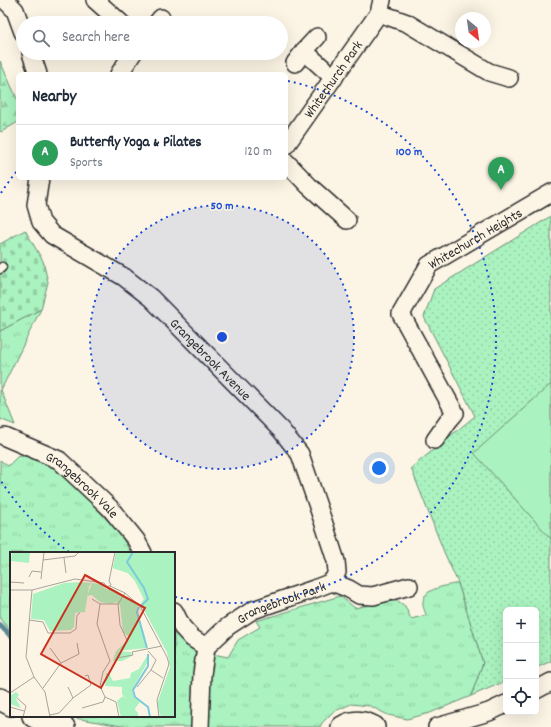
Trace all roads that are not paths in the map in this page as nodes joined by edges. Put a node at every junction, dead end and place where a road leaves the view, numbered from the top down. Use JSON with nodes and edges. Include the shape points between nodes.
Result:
{"nodes":[{"id":1,"x":5,"y":0,"type":"edge"},
{"id":2,"x":95,"y":0,"type":"edge"},
{"id":3,"x":380,"y":6,"type":"edge"},
{"id":4,"x":17,"y":16,"type":"edge"},
{"id":5,"x":113,"y":16,"type":"edge"},
{"id":6,"x":317,"y":37,"type":"dead end"},
{"id":7,"x":33,"y":60,"type":"edge"},
{"id":8,"x":128,"y":60,"type":"edge"},
{"id":9,"x":37,"y":72,"type":"edge"},
{"id":10,"x":119,"y":72,"type":"edge"},
{"id":11,"x":334,"y":78,"type":"junction"},
{"id":12,"x":509,"y":78,"type":"dead end"},
{"id":13,"x":288,"y":142,"type":"edge"},
{"id":14,"x":288,"y":164,"type":"edge"},
{"id":15,"x":40,"y":180,"type":"edge"},
{"id":16,"x":551,"y":193,"type":"edge"},
{"id":17,"x":346,"y":220,"type":"dead end"},
{"id":18,"x":5,"y":437,"type":"dead end"},
{"id":19,"x":435,"y":440,"type":"dead end"},
{"id":20,"x":142,"y":552,"type":"edge"},
{"id":21,"x":332,"y":582,"type":"junction"},
{"id":22,"x":409,"y":586,"type":"dead end"},
{"id":23,"x":175,"y":613,"type":"edge"},
{"id":24,"x":206,"y":647,"type":"junction"},
{"id":25,"x":551,"y":682,"type":"edge"},
{"id":26,"x":539,"y":688,"type":"edge"},
{"id":27,"x":0,"y":699,"type":"edge"},
{"id":28,"x":10,"y":704,"type":"edge"},
{"id":29,"x":503,"y":706,"type":"edge"},
{"id":30,"x":200,"y":727,"type":"edge"},
{"id":31,"x":342,"y":727,"type":"edge"},
{"id":32,"x":374,"y":727,"type":"edge"},
{"id":33,"x":437,"y":727,"type":"edge"}],
"edges":[{"from":1,"to":4,"type":"street"},
{"from":2,"to":5,"type":"street"},
{"from":3,"to":11,"type":"street","name":"Whitechurch Park"},
{"from":3,"to":12,"type":"street","name":"Whitechurch Park","via":[[489,72]]},
{"from":6,"to":11,"type":"street","via":[[300,57]]},
{"from":7,"to":9,"type":"street"},
{"from":8,"to":10,"type":"street"},
{"from":11,"to":13,"type":"street","name":"Whitechurch Park"},
{"from":14,"to":17,"type":"street"},
{"from":15,"to":21,"type":"street","name":"Grangebrook Avenue","via":[[36,205],[41,222],[52,235],[124,277],[152,298],[281,430],[300,454],[335,557],[337,572]]},
{"from":16,"to":19,"type":"street","name":"Whitechurch Heights","via":[[429,264],[401,314],[455,413]]},
{"from":18,"to":20,"type":"street","name":"Grangebrook Vale","via":[[59,460],[110,508]]},
{"from":21,"to":22,"type":"street","name":"Grangebrook Park","via":[[359,595],[373,596]]},
{"from":21,"to":24,"type":"street","name":"Grangebrook Park","via":[[253,610],[227,627]]},
{"from":23,"to":24,"type":"street","via":[[182,627],[192,638]]},
{"from":24,"to":30,"type":"street"},
{"from":25,"to":26,"type":"street"},
{"from":27,"to":28,"type":"street"},
{"from":29,"to":33,"type":"street","via":[[490,712]]},
{"from":31,"to":32,"type":"street","via":[[358,721]]}]}
